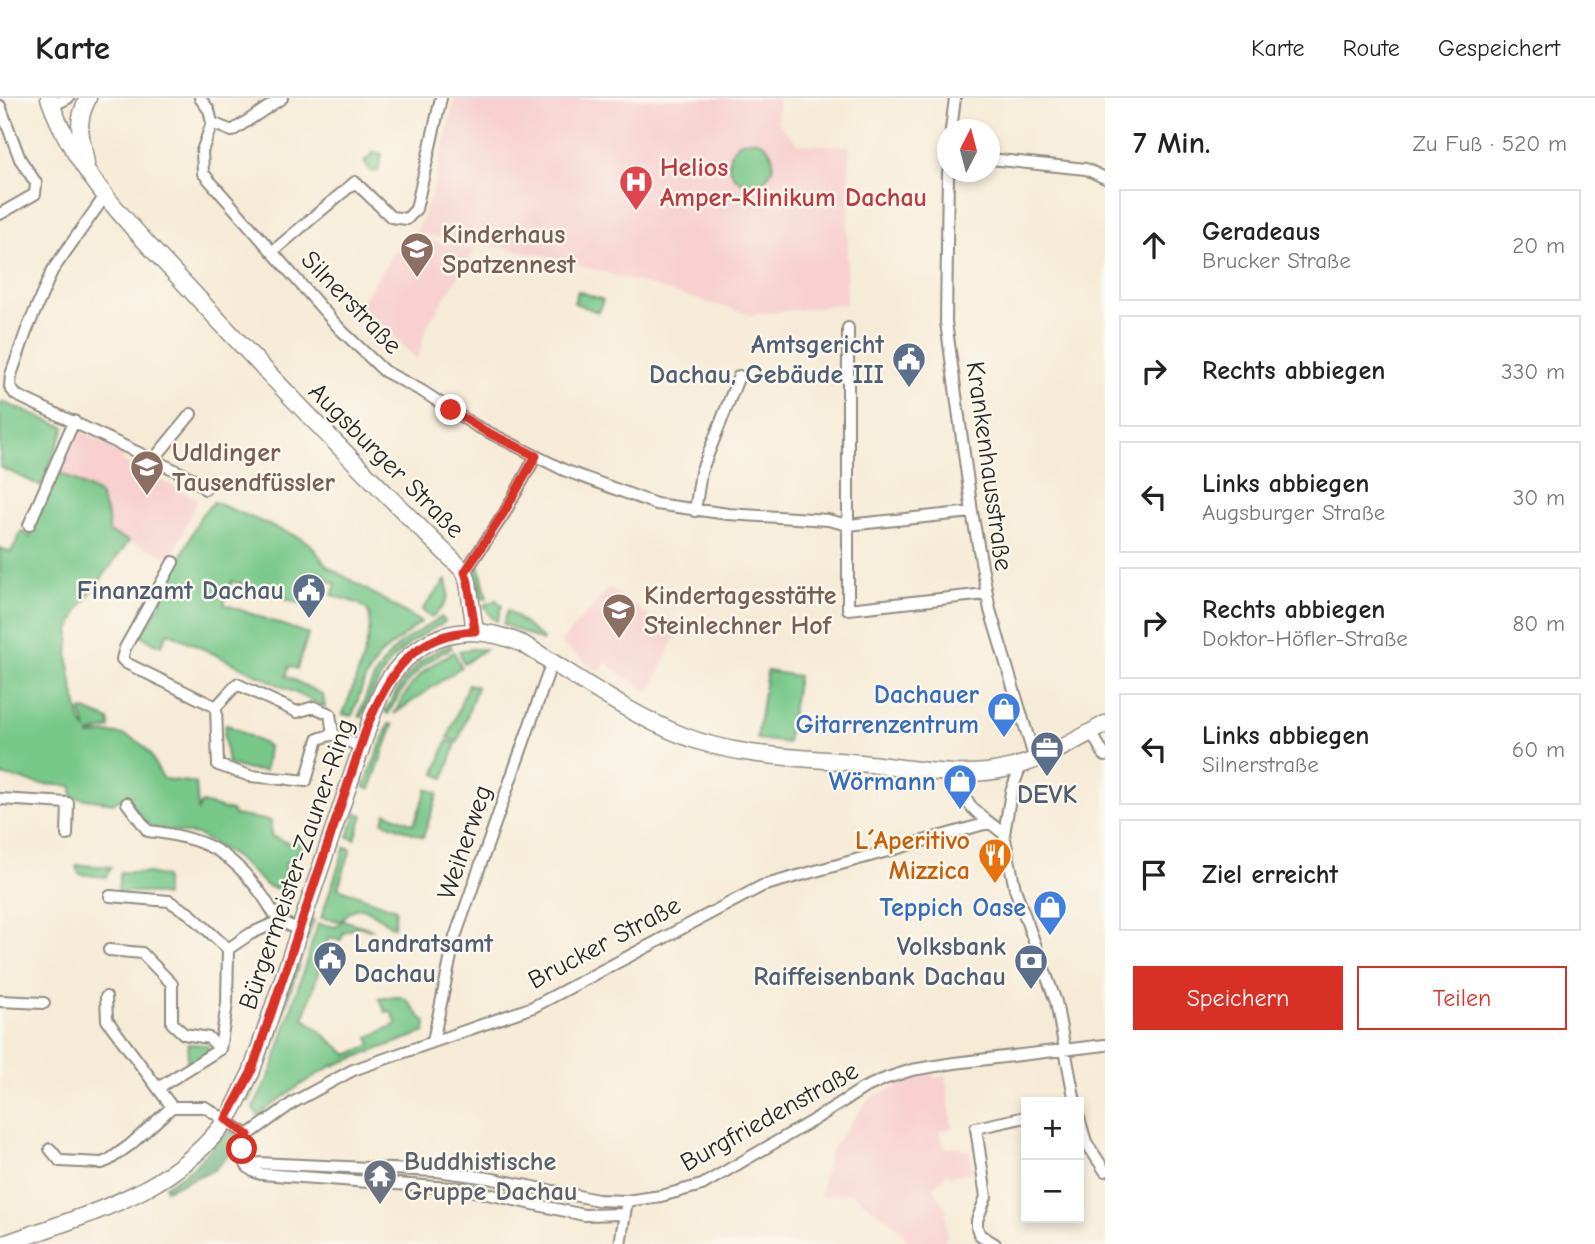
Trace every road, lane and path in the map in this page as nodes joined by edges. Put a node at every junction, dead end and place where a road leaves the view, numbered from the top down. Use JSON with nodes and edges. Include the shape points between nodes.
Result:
{"nodes":[{"id":1,"x":68,"y":98,"type":"edge"},
{"id":2,"x":88,"y":98,"type":"edge"},
{"id":3,"x":200,"y":98,"type":"edge"},
{"id":4,"x":282,"y":98,"type":"edge"},
{"id":5,"x":441,"y":98,"type":"edge"},
{"id":6,"x":955,"y":98,"type":"edge"},
{"id":7,"x":50,"y":102,"type":"edge"},
{"id":8,"x":0,"y":106,"type":"edge"},
{"id":9,"x":952,"y":119,"type":"edge"},
{"id":10,"x":212,"y":123,"type":"junction"},
{"id":11,"x":1000,"y":160,"type":"edge"},
{"id":12,"x":86,"y":170,"type":"junction"},
{"id":13,"x":1105,"y":178,"type":"edge"},
{"id":14,"x":948,"y":182,"type":"edge"},
{"id":15,"x":105,"y":196,"type":"junction"},
{"id":16,"x":0,"y":214,"type":"edge"},
{"id":17,"x":272,"y":252,"type":"junction"},
{"id":18,"x":848,"y":328,"type":"dead end"},
{"id":19,"x":739,"y":376,"type":"dead end"},
{"id":20,"x":191,"y":414,"type":"dead end"},
{"id":21,"x":74,"y":421,"type":"junction"},
{"id":22,"x":536,"y":456,"type":"junction"},
{"id":23,"x":154,"y":459,"type":"junction"},
{"id":24,"x":205,"y":489,"type":"dead end"},
{"id":25,"x":695,"y":511,"type":"junction"},
{"id":26,"x":972,"y":512,"type":"junction"},
{"id":27,"x":848,"y":525,"type":"junction"},
{"id":28,"x":29,"y":526,"type":"dead end"},
{"id":29,"x":173,"y":562,"type":"dead end"},
{"id":30,"x":465,"y":572,"type":"junction"},
{"id":31,"x":986,"y":594,"type":"junction"},
{"id":32,"x":475,"y":631,"type":"junction"},
{"id":33,"x":552,"y":662,"type":"junction"},
{"id":34,"x":216,"y":707,"type":"junction"},
{"id":35,"x":1098,"y":728,"type":"edge"},
{"id":36,"x":333,"y":734,"type":"junction"},
{"id":37,"x":360,"y":747,"type":"junction"},
{"id":38,"x":1105,"y":756,"type":"edge"},
{"id":39,"x":1028,"y":762,"type":"junction"},
{"id":40,"x":961,"y":773,"type":"junction"},
{"id":41,"x":0,"y":800,"type":"edge"},
{"id":42,"x":127,"y":803,"type":"dead end"},
{"id":43,"x":988,"y":823,"type":"junction"},
{"id":44,"x":1004,"y":834,"type":"junction"},
{"id":45,"x":67,"y":835,"type":"dead end"},
{"id":46,"x":110,"y":897,"type":"dead end"},
{"id":47,"x":279,"y":922,"type":"junction"},
{"id":48,"x":301,"y":930,"type":"junction"},
{"id":49,"x":228,"y":949,"type":"junction"},
{"id":50,"x":109,"y":950,"type":"dead end"},
{"id":51,"x":106,"y":997,"type":"dead end"},
{"id":52,"x":0,"y":1001,"type":"edge"},
{"id":53,"x":44,"y":1003,"type":"dead end"},
{"id":54,"x":433,"y":1041,"type":"junction"},
{"id":55,"x":1105,"y":1045,"type":"edge"},
{"id":56,"x":220,"y":1049,"type":"junction"},
{"id":57,"x":1066,"y":1051,"type":"junction"},
{"id":58,"x":158,"y":1088,"type":"junction"},
{"id":59,"x":1074,"y":1097,"type":"edge"},
{"id":60,"x":173,"y":1107,"type":"junction"},
{"id":61,"x":1021,"y":1118,"type":"edge"},
{"id":62,"x":226,"y":1119,"type":"junction"},
{"id":63,"x":248,"y":1135,"type":"junction"},
{"id":64,"x":1084,"y":1135,"type":"edge"},
{"id":65,"x":50,"y":1149,"type":"dead end"},
{"id":66,"x":243,"y":1159,"type":"junction"},
{"id":67,"x":1105,"y":1171,"type":"edge"},
{"id":68,"x":626,"y":1201,"type":"junction"},
{"id":69,"x":625,"y":1214,"type":"junction"},
{"id":70,"x":41,"y":1238,"type":"edge"},
{"id":71,"x":4,"y":1244,"type":"edge"},
{"id":72,"x":620,"y":1244,"type":"edge"},
{"id":73,"x":995,"y":1244,"type":"edge"}],
"edges":[{"from":1,"to":7,"type":"street"},
{"from":2,"to":12,"type":"main road","via":[[78,126]]},
{"from":3,"to":10,"type":"street"},
{"from":4,"to":10,"type":"street","via":[[232,131]]},
{"from":5,"to":17,"type":"street","via":[[416,209],[407,219],[391,217],[355,182]]},
{"from":6,"to":9,"type":"street"},
{"from":7,"to":12,"type":"main road","name":"Augsburger Straße"},
{"from":8,"to":16,"type":"street","via":[[20,159],[36,183],[35,194]]},
{"from":10,"to":17,"type":"street","name":"Silnerstraße","via":[[202,151],[203,173]]},
{"from":11,"to":13,"type":"street","via":[[1086,169]]},
{"from":12,"to":15,"type":"main road","name":"Augsburger Straße"},
{"from":14,"to":26,"type":"street","name":"Krankenhausstraße","via":[[946,322]]},
{"from":15,"to":21,"type":"street","via":[[52,271],[11,375],[10,387],[16,395]]},
{"from":15,"to":30,"type":"main road","name":"Augsburger Straße","via":[[276,383]]},
{"from":17,"to":22,"type":"street","name":"Silnerstraße","via":[[384,371]]},
{"from":18,"to":27,"type":"street"},
{"from":19,"to":25,"type":"street","via":[[701,472]]},
{"from":20,"to":23,"type":"street"},
{"from":21,"to":23,"type":"street"},
{"from":21,"to":28,"type":"street"},
{"from":22,"to":25,"type":"street","name":"Silnerstraße","via":[[656,504]]},
{"from":22,"to":30,"type":"street"},
{"from":23,"to":24,"type":"street"},
{"from":25,"to":27,"type":"street","name":"Silnerstraße"},
{"from":26,"to":27,"type":"street","name":"Silnerstraße"},
{"from":26,"to":31,"type":"street","name":"Krankenhausstraße"},
{"from":27,"to":31,"type":"street","via":[[848,610]]},
{"from":29,"to":34,"type":"street","via":[[122,659]]},
{"from":30,"to":32,"type":"main road","name":"Augsburger Straße"},
{"from":31,"to":39,"type":"street","name":"Krankenhausstraße"},
{"from":32,"to":33,"type":"main road","via":[[503,635]]},
{"from":32,"to":37,"type":"main road","name":"Bürgermeister-Zauner-Ring","via":[[438,639],[400,665],[388,681]]},
{"from":33,"to":40,"type":"main road","via":[[641,716],[695,740],[772,756]]},
{"from":33,"to":54,"type":"street","name":"Weiherweg","via":[[451,949]]},
{"from":34,"to":36,"type":"street","via":[[237,684],[297,712],[314,707],[330,714]]},
{"from":34,"to":36,"type":"street","via":[[218,765],[250,776],[306,781],[318,739]]},
{"from":35,"to":38,"type":"street"},
{"from":35,"to":39,"type":"main road"},
{"from":36,"to":37,"type":"street"},
{"from":37,"to":48,"type":"main road","name":"Bürgermeister-Zauner-Ring"},
{"from":39,"to":40,"type":"main road"},
{"from":39,"to":44,"type":"street","via":[[1012,792]]},
{"from":40,"to":43,"type":"street","via":[[972,809]]},
{"from":41,"to":45,"type":"street","via":[[68,803]]},
{"from":42,"to":47,"type":"street","via":[[148,831],[196,839],[240,867]]},
{"from":43,"to":44,"type":"street"},
{"from":43,"to":54,"type":"street","name":"Brucker Straße","via":[[762,886],[533,1007]]},
{"from":44,"to":57,"type":"street","via":[[1015,889],[1056,1002]]},
{"from":46,"to":49,"type":"street","via":[[169,901],[191,914]]},
{"from":47,"to":48,"type":"street"},
{"from":47,"to":49,"type":"street"},
{"from":48,"to":62,"type":"main road","name":"Bürgermeister-Zauner-Ring","via":[[251,1073]]},
{"from":49,"to":56,"type":"street"},
{"from":50,"to":56,"type":"street","via":[[142,953],[172,984],[172,1023],[184,1034],[209,1038]]},
{"from":51,"to":58,"type":"street","via":[[107,1020]]},
{"from":52,"to":53,"type":"street"},
{"from":54,"to":63,"type":"street","name":"Brucker Straße","via":[[353,1070],[293,1102]]},
{"from":55,"to":57,"type":"street","name":"Burgfriedenstraße"},
{"from":56,"to":58,"type":"street"},
{"from":57,"to":59,"type":"street"},
{"from":57,"to":68,"type":"street","name":"Burgfriedenstraße","via":[[912,1070],[864,1088],[702,1185]]},
{"from":58,"to":60,"type":"street"},
{"from":60,"to":62,"type":"street","via":[[205,1107]]},
{"from":60,"to":65,"type":"street","via":[[102,1163],[61,1161]]},
{"from":61,"to":73,"type":"street","via":[[976,1128],[986,1197],[977,1220],[980,1235]]},
{"from":62,"to":63,"type":"street"},
{"from":62,"to":70,"type":"main road","via":[[190,1160],[146,1190]]},
{"from":63,"to":66,"type":"street"},
{"from":64,"to":67,"type":"street"},
{"from":66,"to":68,"type":"street","name":"Burgfriedenstraße","via":[[457,1174]]},
{"from":66,"to":69,"type":"street","via":[[253,1172],[261,1174],[464,1189],[584,1214]]},
{"from":68,"to":69,"type":"street"},
{"from":69,"to":72,"type":"street"},
{"from":70,"to":71,"type":"main road"}]}
